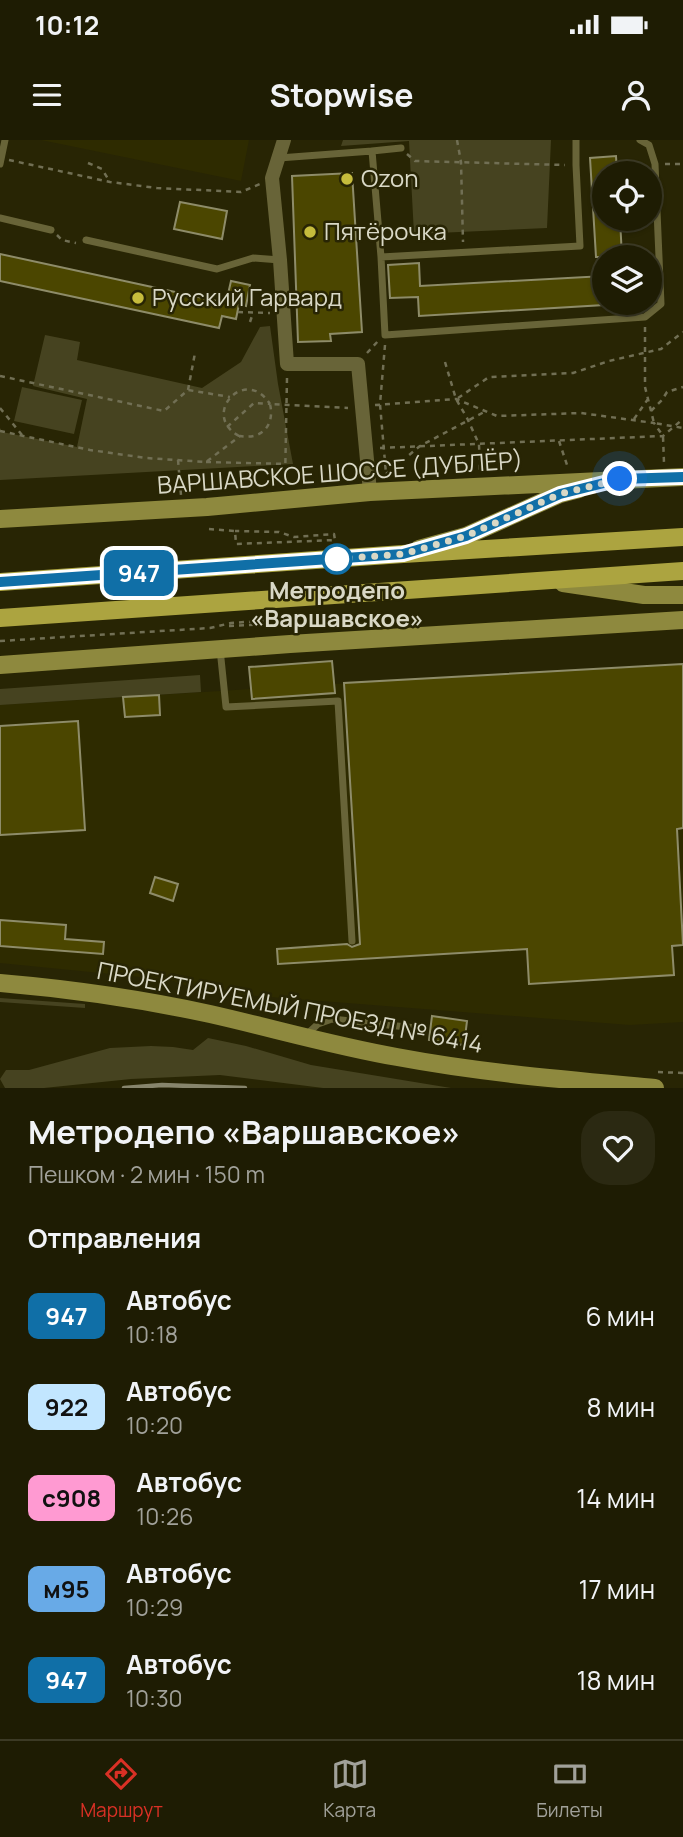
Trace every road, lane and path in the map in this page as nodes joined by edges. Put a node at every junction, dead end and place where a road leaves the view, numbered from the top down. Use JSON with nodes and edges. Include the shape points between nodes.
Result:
{"nodes":[{"id":1,"x":5,"y":140,"type":"edge"},
{"id":2,"x":284,"y":140,"type":"edge"},
{"id":3,"x":457,"y":140,"type":"edge"},
{"id":4,"x":576,"y":140,"type":"edge"},
{"id":5,"x":640,"y":140,"type":"edge"},
{"id":6,"x":401,"y":148,"type":"joint"},
{"id":7,"x":372,"y":151,"type":"junction"},
{"id":8,"x":278,"y":158,"type":"junction"},
{"id":9,"x":1,"y":161,"type":"edge"},
{"id":10,"x":654,"y":161,"type":"edge"},
{"id":11,"x":461,"y":162,"type":"junction"},
{"id":12,"x":88,"y":163,"type":"dead end"},
{"id":13,"x":683,"y":163,"type":"edge"},
{"id":14,"x":662,"y":164,"type":"edge"},
{"id":15,"x":576,"y":165,"type":"junction"},
{"id":16,"x":110,"y":182,"type":"junction"},
{"id":17,"x":257,"y":185,"type":"dead end"},
{"id":18,"x":0,"y":218,"type":"edge"},
{"id":19,"x":51,"y":230,"type":"dead end"},
{"id":20,"x":658,"y":231,"type":"edge"},
{"id":21,"x":62,"y":240,"type":"dead end"},
{"id":22,"x":82,"y":242,"type":"joint"},
{"id":23,"x":463,"y":253,"type":"junction"},
{"id":24,"x":381,"y":257,"type":"junction"},
{"id":25,"x":280,"y":260,"type":"junction"},
{"id":26,"x":238,"y":312,"type":"dead end"},
{"id":27,"x":253,"y":313,"type":"junction"},
{"id":28,"x":276,"y":313,"type":"dead end"},
{"id":29,"x":645,"y":317,"type":"junction"},
{"id":30,"x":250,"y":322,"type":"dead end"},
{"id":31,"x":683,"y":332,"type":"edge"},
{"id":32,"x":385,"y":335,"type":"junction"},
{"id":33,"x":195,"y":353,"type":"dead end"},
{"id":34,"x":644,"y":355,"type":"junction"},
{"id":35,"x":445,"y":362,"type":"dead end"},
{"id":36,"x":287,"y":364,"type":"junction"},
{"id":37,"x":0,"y":376,"type":"edge"},
{"id":38,"x":683,"y":387,"type":"edge"},
{"id":39,"x":188,"y":390,"type":"junction"},
{"id":40,"x":230,"y":397,"type":"junction"},
{"id":41,"x":456,"y":399,"type":"junction"},
{"id":42,"x":648,"y":399,"type":"junction"},
{"id":43,"x":270,"y":404,"type":"junction"},
{"id":44,"x":380,"y":404,"type":"junction"},
{"id":45,"x":286,"y":405,"type":"junction"},
{"id":46,"x":0,"y":408,"type":"edge"},
{"id":47,"x":362,"y":409,"type":"junction"},
{"id":48,"x":486,"y":411,"type":"junction"},
{"id":49,"x":651,"y":411,"type":"junction"},
{"id":50,"x":634,"y":419,"type":"junction"},
{"id":51,"x":683,"y":419,"type":"edge"},
{"id":52,"x":469,"y":422,"type":"junction"},
{"id":53,"x":654,"y":423,"type":"junction"},
{"id":54,"x":227,"y":426,"type":"junction"},
{"id":55,"x":673,"y":426,"type":"junction"},
{"id":56,"x":683,"y":428,"type":"edge"},
{"id":57,"x":0,"y":431,"type":"edge"},
{"id":58,"x":22,"y":436,"type":"junction"},
{"id":59,"x":240,"y":436,"type":"junction"},
{"id":60,"x":663,"y":436,"type":"junction"},
{"id":61,"x":559,"y":442,"type":"junction"},
{"id":62,"x":479,"y":444,"type":"junction"},
{"id":63,"x":420,"y":446,"type":"junction"},
{"id":64,"x":366,"y":448,"type":"junction"},
{"id":65,"x":383,"y":448,"type":"junction"},
{"id":66,"x":177,"y":460,"type":"junction"},
{"id":67,"x":206,"y":462,"type":"junction"},
{"id":68,"x":286,"y":464,"type":"junction"},
{"id":69,"x":665,"y":467,"type":"dead end"},
{"id":70,"x":569,"y":472,"type":"dead end"},
{"id":71,"x":386,"y":474,"type":"junction"},
{"id":72,"x":481,"y":476,"type":"dead end"},
{"id":73,"x":683,"y":477,"type":"edge"},
{"id":74,"x":620,"y":479,"type":"junction"},
{"id":75,"x":389,"y":480,"type":"dead end"},
{"id":76,"x":285,"y":485,"type":"dead end"},
{"id":77,"x":370,"y":492,"type":"junction"},
{"id":78,"x":182,"y":496,"type":"dead end"},
{"id":79,"x":0,"y":519,"type":"edge"},
{"id":80,"x":209,"y":528,"type":"dead end"},
{"id":81,"x":235,"y":531,"type":"junction"},
{"id":82,"x":683,"y":537,"type":"edge"},
{"id":83,"x":403,"y":554,"type":"junction"},
{"id":84,"x":683,"y":571,"type":"edge"},
{"id":85,"x":546,"y":581,"type":"junction"},
{"id":86,"x":0,"y":582,"type":"edge"},
{"id":87,"x":683,"y":595,"type":"edge"},
{"id":88,"x":0,"y":618,"type":"edge"},
{"id":89,"x":683,"y":620,"type":"edge"},
{"id":90,"x":286,"y":622,"type":"junction"},
{"id":91,"x":229,"y":626,"type":"dead end"},
{"id":92,"x":281,"y":628,"type":"dead end"},
{"id":93,"x":328,"y":630,"type":"dead end"},
{"id":94,"x":0,"y":642,"type":"edge"},
{"id":95,"x":219,"y":649,"type":"junction"},
{"id":96,"x":0,"y":665,"type":"edge"},
{"id":97,"x":352,"y":941,"type":"dead end"},
{"id":98,"x":0,"y":983,"type":"edge"},
{"id":99,"x":416,"y":1028,"type":"dead end"},
{"id":100,"x":303,"y":1038,"type":"junction"},
{"id":101,"x":655,"y":1088,"type":"edge"}],
"edges":[{"from":1,"to":9,"type":"lane"},
{"from":2,"to":8,"type":"street"},
{"from":3,"to":11,"type":"path"},
{"from":4,"to":15,"type":"lane"},
{"from":5,"to":10,"type":"lane","via":[[649,145]]},
{"from":6,"to":7,"type":"lane"},
{"from":6,"to":11,"type":"path","via":[[415,161]]},
{"from":7,"to":8,"type":"lane"},
{"from":7,"to":24,"type":"lane"},
{"from":8,"to":25,"type":"street","via":[[272,178]]},
{"from":9,"to":16,"type":"path"},
{"from":11,"to":15,"type":"path"},
{"from":11,"to":23,"type":"path"},
{"from":12,"to":16,"type":"path","via":[[102,169]]},
{"from":13,"to":14,"type":"path"},
{"from":15,"to":23,"type":"lane","via":[[580,246]]},
{"from":16,"to":17,"type":"path","via":[[241,192]]},
{"from":18,"to":19,"type":"lane"},
{"from":20,"to":29,"type":"lane","via":[[661,304]]},
{"from":21,"to":22,"type":"path"},
{"from":22,"to":25,"type":"lane","via":[[217,270],[253,258]]},
{"from":23,"to":24,"type":"lane"},
{"from":24,"to":32,"type":"lane"},
{"from":25,"to":36,"type":"street"},
{"from":26,"to":27,"type":"path"},
{"from":27,"to":28,"type":"path"},
{"from":27,"to":30,"type":"path"},
{"from":29,"to":32,"type":"lane"},
{"from":29,"to":34,"type":"path"},
{"from":31,"to":34,"type":"path","via":[[662,349]]},
{"from":32,"to":44,"type":"path"},
{"from":33,"to":39,"type":"path"},
{"from":34,"to":41,"type":"path","via":[[573,373],[489,377]]},
{"from":34,"to":42,"type":"path"},
{"from":35,"to":41,"type":"path"},
{"from":36,"to":45,"type":"path"},
{"from":36,"to":47,"type":"street","via":[[358,364]]},
{"from":37,"to":39,"type":"path","via":[[164,411]]},
{"from":38,"to":49,"type":"path","via":[[667,392]]},
{"from":39,"to":40,"type":"path"},
{"from":40,"to":43,"type":"path","via":[[252,389]]},
{"from":40,"to":54,"type":"path","via":[[224,411]]},
{"from":41,"to":44,"type":"path"},
{"from":41,"to":48,"type":"path"},
{"from":41,"to":52,"type":"path"},
{"from":42,"to":49,"type":"path"},
{"from":42,"to":50,"type":"path"},
{"from":43,"to":45,"type":"path"},
{"from":43,"to":54,"type":"path","via":[[254,403]]},
{"from":43,"to":59,"type":"path","via":[[268,427],[248,438]]},
{"from":44,"to":47,"type":"path"},
{"from":44,"to":65,"type":"path"},
{"from":45,"to":47,"type":"path"},
{"from":45,"to":68,"type":"path"},
{"from":46,"to":58,"type":"path"},
{"from":47,"to":64,"type":"street"},
{"from":48,"to":50,"type":"path","via":[[497,416],[581,413]]},
{"from":48,"to":52,"type":"path"},
{"from":49,"to":53,"type":"path"},
{"from":50,"to":53,"type":"path"},
{"from":51,"to":55,"type":"path"},
{"from":52,"to":62,"type":"path"},
{"from":52,"to":63,"type":"path"},
{"from":53,"to":55,"type":"path"},
{"from":53,"to":60,"type":"path"},
{"from":54,"to":59,"type":"path"},
{"from":55,"to":56,"type":"path"},
{"from":55,"to":60,"type":"path"},
{"from":57,"to":58,"type":"path"},
{"from":58,"to":66,"type":"path"},
{"from":59,"to":67,"type":"path"},
{"from":60,"to":61,"type":"path"},
{"from":60,"to":69,"type":"path"},
{"from":61,"to":62,"type":"path"},
{"from":61,"to":70,"type":"path"},
{"from":62,"to":63,"type":"path"},
{"from":62,"to":72,"type":"path"},
{"from":63,"to":65,"type":"path"},
{"from":63,"to":71,"type":"path"},
{"from":64,"to":65,"type":"path"},
{"from":64,"to":77,"type":"street"},
{"from":65,"to":71,"type":"path"},
{"from":66,"to":67,"type":"path"},
{"from":66,"to":78,"type":"path"},
{"from":67,"to":68,"type":"path"},
{"from":68,"to":76,"type":"path"},
{"from":71,"to":75,"type":"path"},
{"from":73,"to":74,"type":"main road","name":"ВАРШАВСКОЕ ШОССЕ (ДУБЛЁР)"},
{"from":74,"to":77,"type":"main road","name":"ВАРШАВСКОЕ ШОССЕ (ДУБЛЁР)"},
{"from":74,"to":83,"type":"main road","via":[[560,494],[466,536]]},
{"from":77,"to":79,"type":"main road","name":"ВАРШАВСКОЕ ШОССЕ (ДУБЛЁР)"},
{"from":80,"to":81,"type":"path"},
{"from":81,"to":81,"type":"path","via":[[294,537],[334,534],[334,540],[236,544]]},
{"from":82,"to":83,"type":"main road"},
{"from":83,"to":86,"type":"main road"},
{"from":84,"to":85,"type":"main road"},
{"from":85,"to":87,"type":"main road"},
{"from":85,"to":88,"type":"main road"},
{"from":89,"to":95,"type":"main road"},
{"from":90,"to":91,"type":"path"},
{"from":90,"to":92,"type":"path","via":[[286,628]]},
{"from":90,"to":93,"type":"path","via":[[327,616]]},
{"from":90,"to":94,"type":"path"},
{"from":95,"to":96,"type":"main road"},
{"from":95,"to":97,"type":"lane","via":[[226,707],[338,701]]},
{"from":98,"to":100,"type":"main road","name":"ПРОЕКТИРУЕМЫЙ ПРОЕЗД № 6414","via":[[127,998]]},
{"from":99,"to":100,"type":"lane","via":[[331,1019]]},
{"from":100,"to":101,"type":"main road","name":"ПРОЕКТИРУЕМЫЙ ПРОЕЗД № 6414","via":[[477,1070]]}]}
